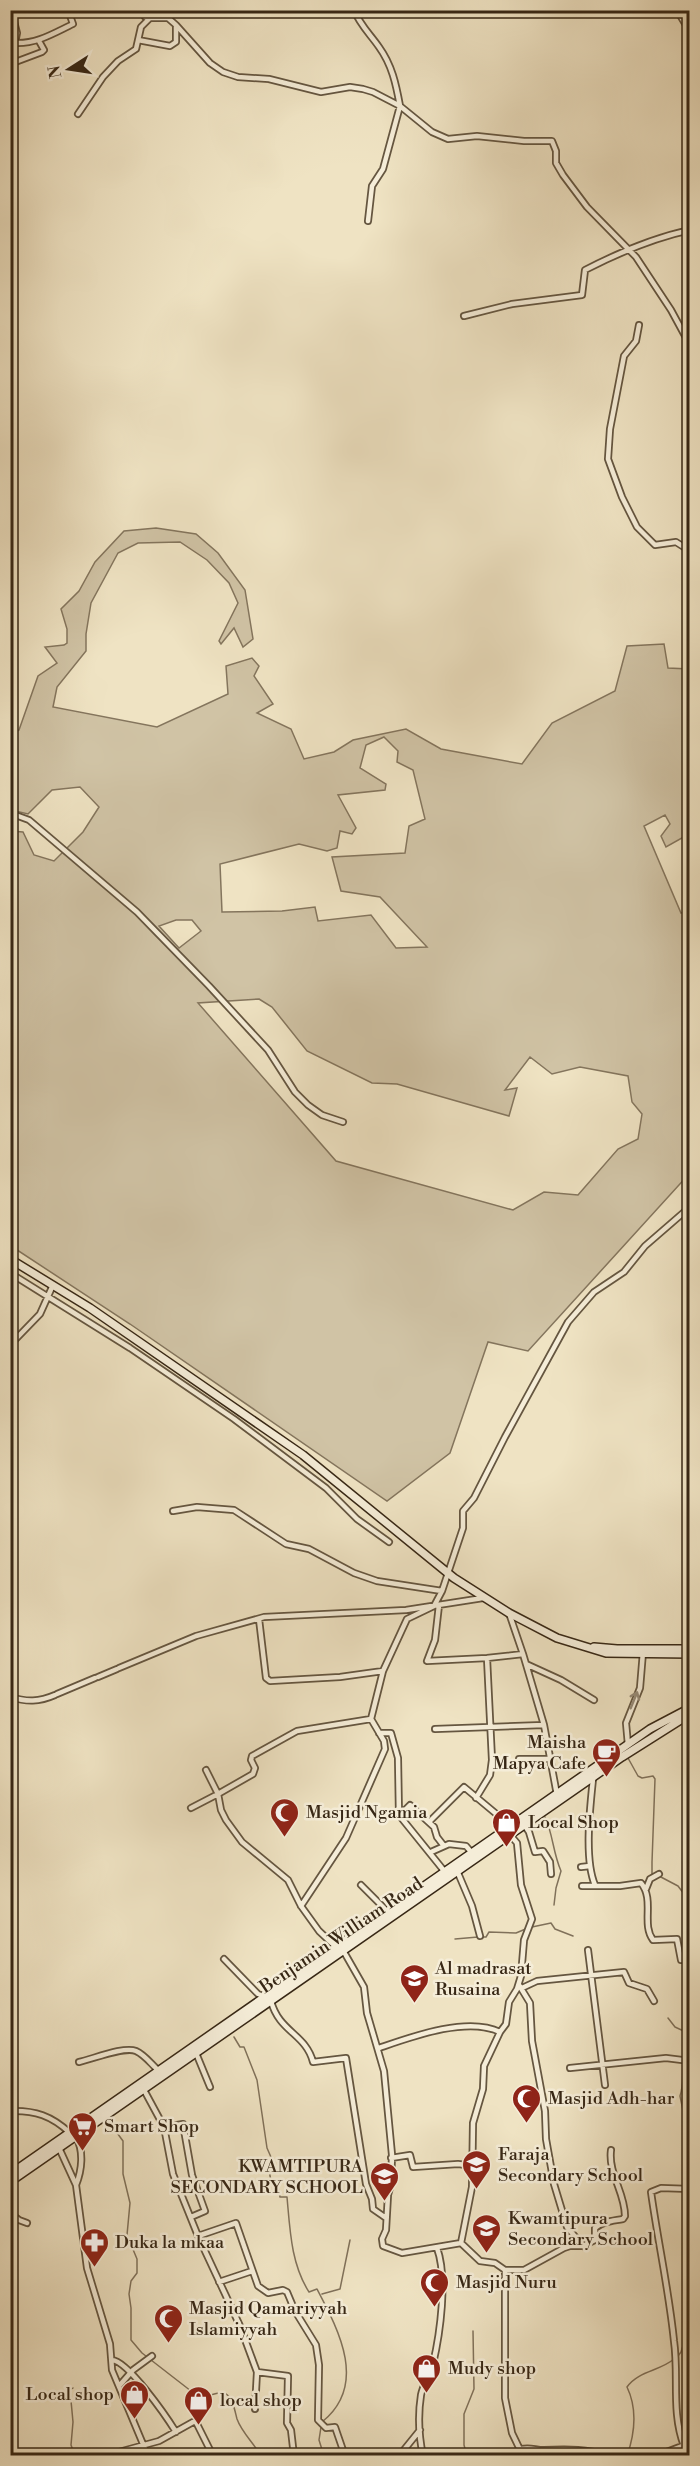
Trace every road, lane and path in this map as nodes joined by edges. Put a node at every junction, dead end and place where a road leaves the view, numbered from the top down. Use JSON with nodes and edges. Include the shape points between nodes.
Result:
{"nodes":[{"id":1,"x":11,"y":10,"type":"edge"},
{"id":2,"x":68,"y":10,"type":"edge"},
{"id":3,"x":140,"y":10,"type":"edge"},
{"id":4,"x":150,"y":10,"type":"edge"},
{"id":5,"x":168,"y":10,"type":"edge"},
{"id":6,"x":354,"y":10,"type":"edge"},
{"id":7,"x":677,"y":10,"type":"edge"},
{"id":8,"x":150,"y":18,"type":"junction"},
{"id":9,"x":168,"y":18,"type":"junction"},
{"id":10,"x":176,"y":25,"type":"junction"},
{"id":11,"x":690,"y":32,"type":"edge"},
{"id":12,"x":138,"y":40,"type":"junction"},
{"id":13,"x":39,"y":41,"type":"junction"},
{"id":14,"x":13,"y":44,"type":"edge"},
{"id":15,"x":10,"y":64,"type":"edge"},
{"id":16,"x":400,"y":106,"type":"junction"},
{"id":17,"x":78,"y":114,"type":"dead end"},
{"id":18,"x":368,"y":221,"type":"dead end"},
{"id":19,"x":690,"y":230,"type":"edge"},
{"id":20,"x":629,"y":250,"type":"junction"},
{"id":21,"x":464,"y":316,"type":"dead end"},
{"id":22,"x":639,"y":325,"type":"dead end"},
{"id":23,"x":690,"y":345,"type":"edge"},
{"id":24,"x":690,"y":551,"type":"edge"},
{"id":25,"x":10,"y":813,"type":"edge"},
{"id":26,"x":343,"y":1122,"type":"dead end"},
{"id":27,"x":690,"y":1207,"type":"edge"},
{"id":28,"x":10,"y":1259,"type":"edge"},
{"id":29,"x":10,"y":1273,"type":"edge"},
{"id":30,"x":53,"y":1285,"type":"junction"},
{"id":31,"x":49,"y":1296,"type":"junction"},
{"id":32,"x":10,"y":1345,"type":"edge"},
{"id":33,"x":173,"y":1511,"type":"dead end"},
{"id":34,"x":389,"y":1542,"type":"dead end"},
{"id":35,"x":448,"y":1573,"type":"junction"},
{"id":36,"x":442,"y":1591,"type":"junction"},
{"id":37,"x":483,"y":1598,"type":"junction"},
{"id":38,"x":436,"y":1605,"type":"junction"},
{"id":39,"x":508,"y":1613,"type":"junction"},
{"id":40,"x":259,"y":1619,"type":"junction"},
{"id":41,"x":690,"y":1649,"type":"edge"},
{"id":42,"x":643,"y":1652,"type":"junction"},
{"id":43,"x":523,"y":1654,"type":"junction"},
{"id":44,"x":690,"y":1654,"type":"edge"},
{"id":45,"x":487,"y":1658,"type":"junction"},
{"id":46,"x":526,"y":1664,"type":"junction"},
{"id":47,"x":383,"y":1671,"type":"junction"},
{"id":48,"x":10,"y":1697,"type":"edge"},
{"id":49,"x":594,"y":1701,"type":"dead end"},
{"id":50,"x":690,"y":1708,"type":"edge"},
{"id":51,"x":690,"y":1714,"type":"edge"},
{"id":52,"x":371,"y":1719,"type":"junction"},
{"id":53,"x":544,"y":1725,"type":"junction"},
{"id":54,"x":490,"y":1727,"type":"junction"},
{"id":55,"x":435,"y":1729,"type":"dead end"},
{"id":56,"x":379,"y":1733,"type":"junction"},
{"id":57,"x":628,"y":1745,"type":"junction"},
{"id":58,"x":519,"y":1759,"type":"dead end"},
{"id":59,"x":549,"y":1759,"type":"junction"},
{"id":60,"x":206,"y":1770,"type":"dead end"},
{"id":61,"x":593,"y":1779,"type":"junction"},
{"id":62,"x":218,"y":1794,"type":"junction"},
{"id":63,"x":557,"y":1795,"type":"junction"},
{"id":64,"x":476,"y":1798,"type":"junction"},
{"id":65,"x":191,"y":1808,"type":"dead end"},
{"id":66,"x":399,"y":1815,"type":"junction"},
{"id":67,"x":429,"y":1822,"type":"junction"},
{"id":68,"x":525,"y":1826,"type":"junction"},
{"id":69,"x":509,"y":1833,"type":"junction"},
{"id":70,"x":444,"y":1846,"type":"junction"},
{"id":71,"x":431,"y":1852,"type":"junction"},
{"id":72,"x":472,"y":1853,"type":"junction"},
{"id":73,"x":590,"y":1866,"type":"junction"},
{"id":74,"x":581,"y":1868,"type":"dead end"},
{"id":75,"x":445,"y":1872,"type":"junction"},
{"id":76,"x":458,"y":1873,"type":"junction"},
{"id":77,"x":551,"y":1874,"type":"dead end"},
{"id":78,"x":656,"y":1875,"type":"dead end"},
{"id":79,"x":362,"y":1885,"type":"dead end"},
{"id":80,"x":595,"y":1885,"type":"junction"},
{"id":81,"x":582,"y":1886,"type":"dead end"},
{"id":82,"x":646,"y":1889,"type":"junction"},
{"id":83,"x":301,"y":1906,"type":"junction"},
{"id":84,"x":388,"y":1912,"type":"junction"},
{"id":85,"x":480,"y":1936,"type":"dead end"},
{"id":86,"x":341,"y":1950,"type":"junction"},
{"id":87,"x":588,"y":1950,"type":"dead end"},
{"id":88,"x":224,"y":1959,"type":"dead end"},
{"id":89,"x":690,"y":1959,"type":"edge"},
{"id":90,"x":592,"y":1977,"type":"junction"},
{"id":91,"x":520,"y":1986,"type":"junction"},
{"id":92,"x":269,"y":1999,"type":"junction"},
{"id":93,"x":654,"y":2001,"type":"dead end"},
{"id":94,"x":500,"y":2032,"type":"junction"},
{"id":95,"x":379,"y":2048,"type":"junction"},
{"id":96,"x":196,"y":2053,"type":"junction"},
{"id":97,"x":685,"y":2061,"type":"edge"},
{"id":98,"x":80,"y":2062,"type":"dead end"},
{"id":99,"x":603,"y":2065,"type":"junction"},
{"id":100,"x":570,"y":2068,"type":"dead end"},
{"id":101,"x":158,"y":2070,"type":"junction"},
{"id":102,"x":605,"y":2085,"type":"dead end"},
{"id":103,"x":210,"y":2087,"type":"dead end"},
{"id":104,"x":144,"y":2090,"type":"junction"},
{"id":105,"x":10,"y":2111,"type":"edge"},
{"id":106,"x":164,"y":2127,"type":"junction"},
{"id":107,"x":73,"y":2135,"type":"junction"},
{"id":108,"x":59,"y":2148,"type":"junction"},
{"id":109,"x":611,"y":2150,"type":"dead end"},
{"id":110,"x":391,"y":2158,"type":"junction"},
{"id":111,"x":474,"y":2166,"type":"junction"},
{"id":112,"x":10,"y":2174,"type":"edge"},
{"id":113,"x":10,"y":2182,"type":"edge"},
{"id":114,"x":76,"y":2185,"type":"junction"},
{"id":115,"x":690,"y":2188,"type":"edge"},
{"id":116,"x":11,"y":2215,"type":"edge"},
{"id":117,"x":191,"y":2217,"type":"junction"},
{"id":118,"x":386,"y":2218,"type":"junction"},
{"id":119,"x":27,"y":2223,"type":"dead end"},
{"id":120,"x":198,"y":2236,"type":"junction"},
{"id":121,"x":461,"y":2243,"type":"junction"},
{"id":122,"x":584,"y":2246,"type":"junction"},
{"id":123,"x":437,"y":2248,"type":"junction"},
{"id":124,"x":505,"y":2270,"type":"junction"},
{"id":125,"x":252,"y":2271,"type":"junction"},
{"id":126,"x":219,"y":2282,"type":"junction"},
{"id":127,"x":152,"y":2356,"type":"dead end"},
{"id":128,"x":111,"y":2360,"type":"junction"},
{"id":129,"x":257,"y":2372,"type":"junction"},
{"id":130,"x":130,"y":2373,"type":"junction"},
{"id":131,"x":119,"y":2386,"type":"junction"},
{"id":132,"x":255,"y":2409,"type":"dead end"},
{"id":133,"x":420,"y":2430,"type":"junction"},
{"id":134,"x":176,"y":2432,"type":"junction"},
{"id":135,"x":687,"y":2445,"type":"edge"},
{"id":136,"x":143,"y":2446,"type":"junction"},
{"id":137,"x":522,"y":2452,"type":"edge"},
{"id":138,"x":663,"y":2455,"type":"edge"},
{"id":139,"x":104,"y":2456,"type":"edge"},
{"id":140,"x":148,"y":2456,"type":"edge"},
{"id":141,"x":213,"y":2456,"type":"edge"},
{"id":142,"x":294,"y":2456,"type":"edge"},
{"id":143,"x":345,"y":2456,"type":"edge"},
{"id":144,"x":399,"y":2456,"type":"edge"},
{"id":145,"x":423,"y":2456,"type":"edge"},
{"id":146,"x":612,"y":2456,"type":"edge"},
{"id":147,"x":656,"y":2456,"type":"edge"}],
"edges":[{"from":1,"to":14,"type":"street","via":[[17,33]]},
{"from":2,"to":13,"type":"street","via":[[73,24]]},
{"from":3,"to":8,"type":"street"},
{"from":4,"to":8,"type":"street"},
{"from":5,"to":9,"type":"street"},
{"from":6,"to":16,"type":"street","via":[[394,76]]},
{"from":7,"to":11,"type":"street"},
{"from":8,"to":9,"type":"street"},
{"from":8,"to":12,"type":"street","via":[[141,27]]},
{"from":9,"to":10,"type":"street"},
{"from":10,"to":12,"type":"street","via":[[176,42],[170,46]]},
{"from":10,"to":16,"type":"street","via":[[210,63],[238,77],[289,83],[321,93],[350,87],[363,89]]},
{"from":12,"to":17,"type":"street","via":[[136,49],[103,77]]},
{"from":13,"to":14,"type":"street"},
{"from":13,"to":15,"type":"street","via":[[42,52]]},
{"from":16,"to":18,"type":"street","via":[[383,169],[372,186]]},
{"from":16,"to":20,"type":"street","via":[[432,132],[448,139],[477,136],[552,141],[562,175]]},
{"from":19,"to":20,"type":"street"},
{"from":20,"to":21,"type":"street","via":[[585,270],[582,295],[512,304]]},
{"from":20,"to":23,"type":"street"},
{"from":22,"to":24,"type":"street","via":[[636,341],[624,356],[608,459],[637,527],[655,545],[676,542]]},
{"from":25,"to":26,"type":"street","via":[[29,820],[136,912],[268,1050],[295,1092],[322,1115]]},
{"from":27,"to":35,"type":"street","via":[[645,1246],[624,1272],[594,1292],[568,1322],[474,1498],[463,1511],[463,1528]]},
{"from":28,"to":30,"type":"main road"},
{"from":29,"to":31,"type":"street"},
{"from":30,"to":31,"type":"street"},
{"from":30,"to":35,"type":"main road","via":[[303,1455]]},
{"from":31,"to":32,"type":"street","via":[[40,1314]]},
{"from":31,"to":34,"type":"street","via":[[234,1419],[326,1488],[357,1519]]},
{"from":33,"to":36,"type":"street","via":[[198,1506],[234,1510],[286,1544],[309,1548],[354,1573],[377,1581]]},
{"from":35,"to":36,"type":"street"},
{"from":35,"to":37,"type":"main road"},
{"from":36,"to":38,"type":"street"},
{"from":37,"to":38,"type":"street"},
{"from":37,"to":39,"type":"main road"},
{"from":38,"to":40,"type":"street"},
{"from":38,"to":45,"type":"street","via":[[435,1640],[428,1661]]},
{"from":38,"to":47,"type":"street","via":[[408,1619]]},
{"from":39,"to":42,"type":"main road","via":[[579,1645]]},
{"from":39,"to":43,"type":"street"},
{"from":40,"to":47,"type":"street","via":[[266,1678],[270,1681]]},
{"from":40,"to":48,"type":"street","via":[[196,1636],[45,1700],[31,1702]]},
{"from":41,"to":42,"type":"main road"},
{"from":42,"to":44,"type":"main road"},
{"from":57,"to":42,"type":"street","one_way":true,"via":[[626,1723],[639,1688]]},
{"from":43,"to":45,"type":"street"},
{"from":43,"to":46,"type":"street"},
{"from":45,"to":54,"type":"street"},
{"from":46,"to":49,"type":"street"},
{"from":46,"to":53,"type":"street"},
{"from":47,"to":52,"type":"street"},
{"from":50,"to":57,"type":"main road","name":"Benjamin William Road"},
{"from":51,"to":61,"type":"main road","name":"Benjamin William Road"},
{"from":52,"to":56,"type":"street"},
{"from":52,"to":62,"type":"street","via":[[297,1731],[252,1756],[253,1774]]},
{"from":53,"to":54,"type":"street"},
{"from":53,"to":59,"type":"street"},
{"from":54,"to":55,"type":"street"},
{"from":54,"to":64,"type":"street","via":[[490,1775]]},
{"from":56,"to":66,"type":"street","via":[[391,1733],[396,1744]]},
{"from":56,"to":83,"type":"street","via":[[385,1749],[356,1820]]},
{"from":57,"to":63,"type":"main road","name":"Benjamin William Road"},
{"from":58,"to":59,"type":"street"},
{"from":59,"to":63,"type":"street"},
{"from":60,"to":62,"type":"street"},
{"from":61,"to":68,"type":"main road","name":"Benjamin William Road"},
{"from":61,"to":73,"type":"street"},
{"from":62,"to":65,"type":"street"},
{"from":62,"to":83,"type":"street","via":[[226,1821],[242,1842],[288,1880]]},
{"from":63,"to":69,"type":"main road","name":"Benjamin William Road"},
{"from":64,"to":67,"type":"street","via":[[462,1787]]},
{"from":64,"to":69,"type":"street","via":[[500,1817]]},
{"from":66,"to":67,"type":"street","via":[[410,1805]]},
{"from":66,"to":71,"type":"street"},
{"from":67,"to":70,"type":"street"},
{"from":68,"to":69,"type":"main road","name":"Benjamin William Road"},
{"from":68,"to":77,"type":"street","via":[[535,1852],[543,1851],[547,1856]]},
{"from":69,"to":72,"type":"main road","name":"Benjamin William Road"},
{"from":69,"to":76,"type":"main road","name":"Benjamin William Road"},
{"from":69,"to":91,"type":"street","via":[[517,1843],[521,1885],[532,1919],[524,1940]]},
{"from":70,"to":71,"type":"street"},
{"from":70,"to":72,"type":"street","via":[[466,1846]]},
{"from":71,"to":75,"type":"street"},
{"from":72,"to":75,"type":"main road","name":"Benjamin William Road"},
{"from":73,"to":74,"type":"street"},
{"from":73,"to":80,"type":"street"},
{"from":75,"to":84,"type":"main road","name":"Benjamin William Road"},
{"from":76,"to":85,"type":"street"},
{"from":76,"to":86,"type":"main road","name":"Benjamin William Road"},
{"from":78,"to":82,"type":"street"},
{"from":79,"to":84,"type":"street"},
{"from":80,"to":81,"type":"street"},
{"from":80,"to":82,"type":"street","via":[[641,1883]]},
{"from":82,"to":89,"type":"street","via":[[648,1934],[653,1940],[677,1939],[681,1960]]},
{"from":83,"to":86,"type":"street","via":[[319,1931]]},
{"from":84,"to":86,"type":"main road","name":"Benjamin William Road"},
{"from":86,"to":92,"type":"main road","name":"Benjamin William Road"},
{"from":86,"to":95,"type":"street","via":[[364,1987],[367,2013]]},
{"from":87,"to":90,"type":"street"},
{"from":88,"to":92,"type":"street","via":[[258,1994]]},
{"from":90,"to":91,"type":"street"},
{"from":90,"to":93,"type":"street","via":[[627,1973],[629,1983],[646,1987]]},
{"from":90,"to":99,"type":"street"},
{"from":91,"to":94,"type":"street","via":[[509,2002],[506,2024]]},
{"from":91,"to":122,"type":"street","via":[[530,2003],[532,2041],[554,2184],[567,2227]]},
{"from":92,"to":96,"type":"main road","name":"Benjamin William Road"},
{"from":92,"to":101,"type":"main road","name":"Benjamin William Road"},
{"from":92,"to":118,"type":"street","via":[[282,2024],[308,2045],[313,2062],[346,2058],[366,2184],[373,2209]]},
{"from":94,"to":95,"type":"street","via":[[482,2026],[447,2029]]},
{"from":94,"to":111,"type":"street","via":[[486,2060],[483,2089],[474,2117]]},
{"from":95,"to":110,"type":"street"},
{"from":96,"to":103,"type":"street"},
{"from":96,"to":104,"type":"main road","name":"Benjamin William Road"},
{"from":97,"to":99,"type":"street","via":[[666,2058]]},
{"from":98,"to":101,"type":"street","via":[[134,2050]]},
{"from":99,"to":100,"type":"street"},
{"from":99,"to":102,"type":"street"},
{"from":101,"to":107,"type":"main road","name":"Benjamin William Road"},
{"from":104,"to":106,"type":"street"},
{"from":104,"to":107,"type":"main road","name":"Benjamin William Road"},
{"from":105,"to":107,"type":"street","via":[[48,2116]]},
{"from":106,"to":117,"type":"street","via":[[173,2174]]},
{"from":106,"to":117,"type":"street","via":[[183,2124],[192,2175],[205,2211]]},
{"from":107,"to":108,"type":"main road","name":"Benjamin William Road"},
{"from":107,"to":112,"type":"main road","name":"Benjamin William Road"},
{"from":107,"to":114,"type":"street","via":[[82,2149]]},
{"from":108,"to":113,"type":"main road","name":"Benjamin William Road"},
{"from":108,"to":114,"type":"street"},
{"from":109,"to":122,"type":"street","via":[[609,2160],[625,2216],[597,2226],[595,2240]]},
{"from":110,"to":111,"type":"street","via":[[410,2155],[413,2167]]},
{"from":110,"to":118,"type":"street"},
{"from":111,"to":121,"type":"street"},
{"from":114,"to":128,"type":"street","via":[[87,2268]]},
{"from":115,"to":135,"type":"street","via":[[651,2191],[668,2293],[676,2409]]},
{"from":116,"to":119,"type":"street"},
{"from":117,"to":120,"type":"street"},
{"from":118,"to":123,"type":"street","via":[[383,2246],[402,2253]]},
{"from":120,"to":125,"type":"street","via":[[236,2223]]},
{"from":120,"to":126,"type":"street"},
{"from":121,"to":123,"type":"street"},
{"from":121,"to":124,"type":"street","via":[[480,2261],[495,2263]]},
{"from":122,"to":124,"type":"street","via":[[570,2246],[524,2270]]},
{"from":123,"to":133,"type":"street","via":[[441,2277],[438,2326],[433,2363],[421,2391]]},
{"from":124,"to":137,"type":"street","via":[[505,2398],[512,2433]]},
{"from":125,"to":126,"type":"street"},
{"from":125,"to":143,"type":"street","via":[[262,2290],[287,2292],[316,2345],[320,2401],[316,2415],[326,2428],[335,2427]]},
{"from":126,"to":129,"type":"street"},
{"from":127,"to":130,"type":"street"},
{"from":128,"to":130,"type":"street","via":[[124,2365]]},
{"from":128,"to":131,"type":"street"},
{"from":129,"to":132,"type":"street"},
{"from":129,"to":142,"type":"street","via":[[288,2376],[287,2423]]},
{"from":130,"to":131,"type":"street"},
{"from":130,"to":134,"type":"street"},
{"from":131,"to":136,"type":"street"},
{"from":133,"to":144,"type":"street"},
{"from":133,"to":145,"type":"street"},
{"from":134,"to":136,"type":"street"},
{"from":134,"to":141,"type":"street","via":[[196,2422]]},
{"from":135,"to":138,"type":"street"},
{"from":136,"to":139,"type":"street"},
{"from":136,"to":140,"type":"street"},
{"from":137,"to":146,"type":"street","via":[[533,2447],[580,2449]]},
{"from":138,"to":147,"type":"street"}]}
